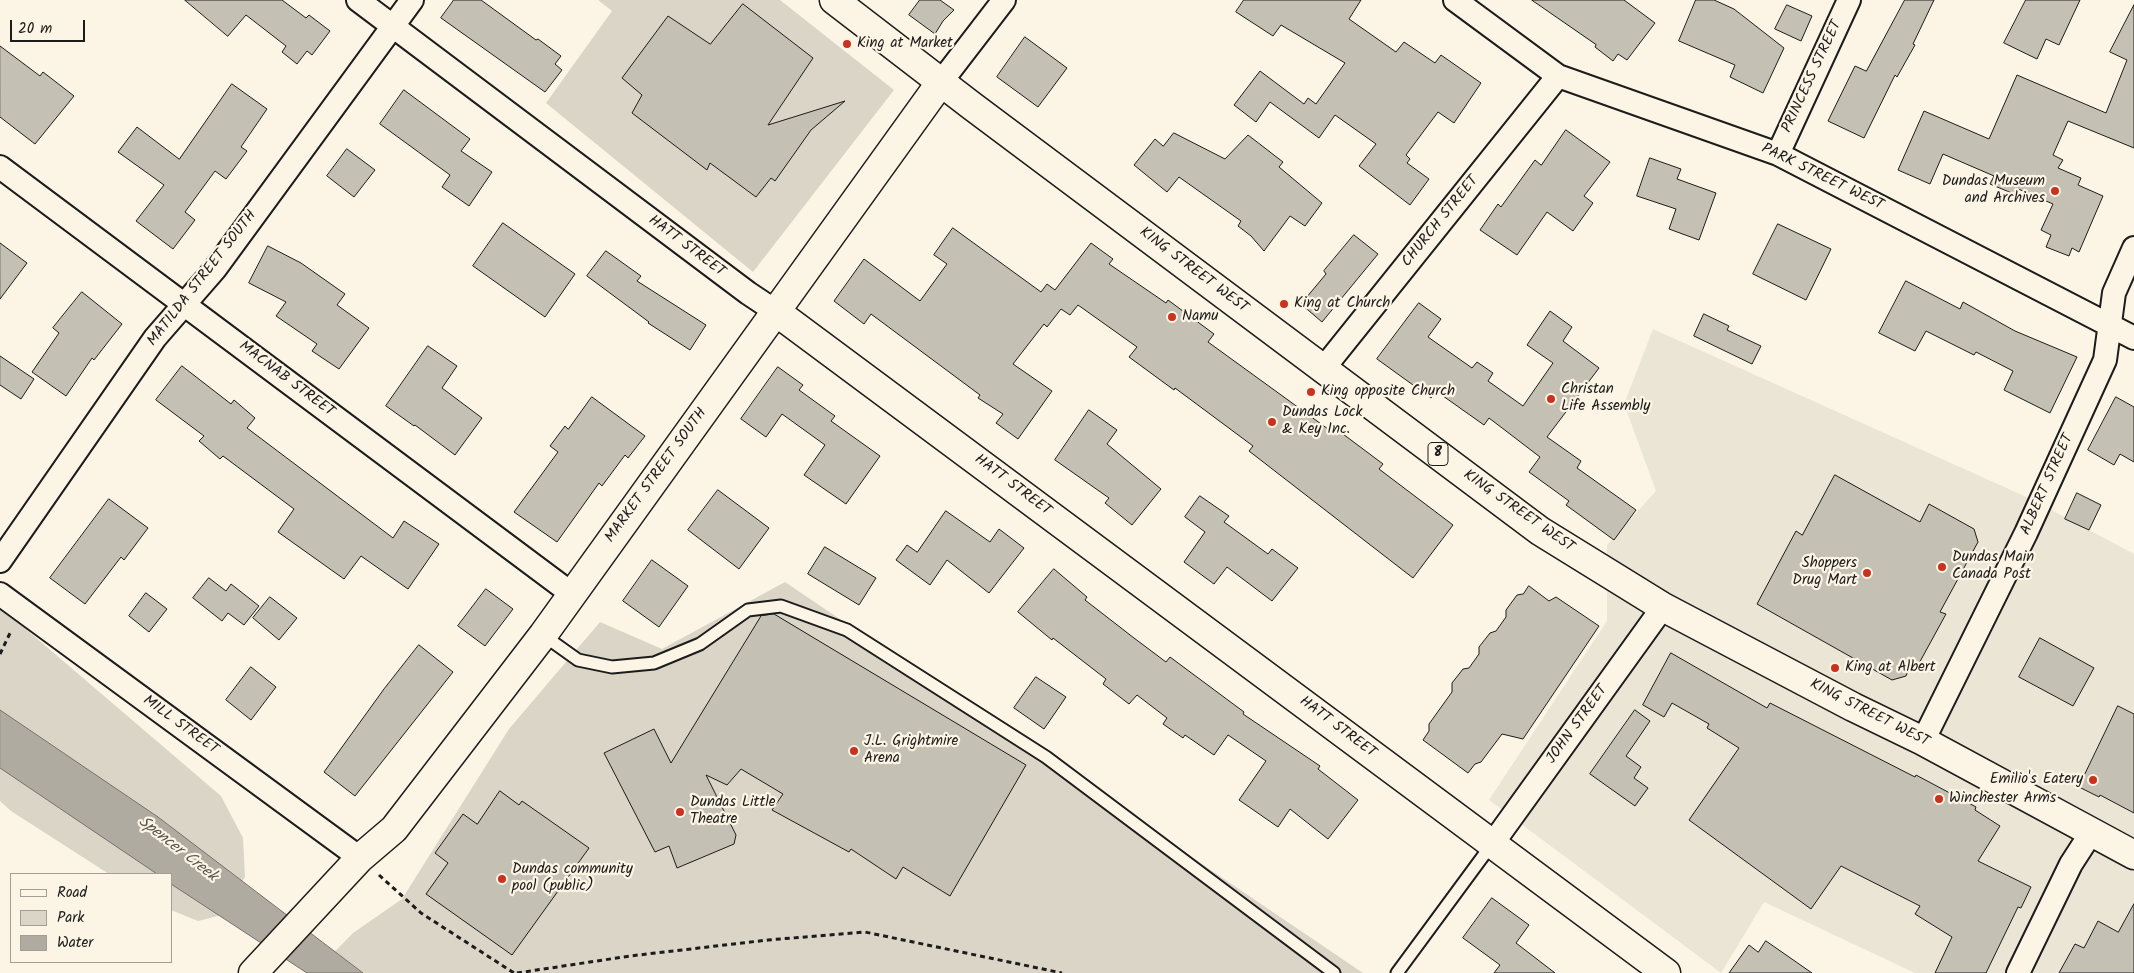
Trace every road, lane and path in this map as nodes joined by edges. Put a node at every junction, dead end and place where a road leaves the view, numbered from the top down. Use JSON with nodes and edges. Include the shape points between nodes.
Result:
{"nodes":[{"id":1,"x":358,"y":0,"type":"edge"},
{"id":2,"x":412,"y":0,"type":"edge"},
{"id":3,"x":834,"y":0,"type":"edge"},
{"id":4,"x":1004,"y":0,"type":"edge"},
{"id":5,"x":1455,"y":0,"type":"edge"},
{"id":6,"x":1849,"y":0,"type":"edge"},
{"id":7,"x":393,"y":26,"type":"junction"},
{"id":8,"x":1558,"y":76,"type":"junction"},
{"id":9,"x":941,"y":82,"type":"junction"},
{"id":10,"x":1778,"y":154,"type":"junction"},
{"id":11,"x":0,"y":166,"type":"edge"},
{"id":12,"x":2134,"y":248,"type":"edge"},
{"id":13,"x":184,"y":303,"type":"junction"},
{"id":14,"x":775,"y":311,"type":"junction"},
{"id":15,"x":2110,"y":326,"type":"junction"},
{"id":16,"x":2134,"y":338,"type":"edge"},
{"id":17,"x":1324,"y":369,"type":"junction"},
{"id":18,"x":0,"y":561,"type":"edge"},
{"id":19,"x":0,"y":594,"type":"edge"},
{"id":20,"x":572,"y":594,"type":"junction"},
{"id":21,"x":1664,"y":607,"type":"junction"},
{"id":22,"x":542,"y":635,"type":"junction"},
{"id":23,"x":1922,"y":741,"type":"junction"},
{"id":24,"x":2090,"y":833,"type":"junction"},
{"id":25,"x":1493,"y":843,"type":"junction"},
{"id":26,"x":2134,"y":855,"type":"edge"},
{"id":27,"x":360,"y":858,"type":"junction"},
{"id":28,"x":253,"y":973,"type":"edge"},
{"id":29,"x":516,"y":973,"type":"edge"},
{"id":30,"x":1062,"y":973,"type":"edge"},
{"id":31,"x":1334,"y":973,"type":"edge"},
{"id":32,"x":1398,"y":973,"type":"edge"},
{"id":33,"x":1666,"y":973,"type":"edge"},
{"id":34,"x":2018,"y":973,"type":"edge"}],
"edges":[{"from":1,"to":7,"type":"street","name":"HATT STREET"},
{"from":2,"to":7,"type":"street","name":"MATILDA STREET SOUTH"},
{"from":3,"to":9,"type":"street","name":"KING STREET WEST","number":"8"},
{"from":4,"to":9,"type":"street"},
{"from":5,"to":8,"type":"street","name":"PARK STREET WEST"},
{"from":6,"to":10,"type":"street","name":"PRINCESS STREET"},
{"from":7,"to":13,"type":"street","name":"MATILDA STREET SOUTH","via":[[215,269]]},
{"from":7,"to":14,"type":"street","name":"HATT STREET"},
{"from":8,"to":10,"type":"street","name":"PARK STREET WEST"},
{"from":8,"to":17,"type":"street","name":"CHURCH STREET"},
{"from":9,"to":14,"type":"street","name":"MARKET STREET SOUTH"},
{"from":9,"to":17,"type":"street","name":"KING STREET WEST","number":"8"},
{"from":10,"to":15,"type":"street","name":"PARK STREET WEST"},
{"from":11,"to":13,"type":"street","name":"MACNAB STREET"},
{"from":12,"to":15,"type":"street","name":"ALBERT STREET","via":[[2114,293]]},
{"from":13,"to":18,"type":"street","name":"MATILDA STREET SOUTH","via":[[155,338]]},
{"from":13,"to":20,"type":"street","name":"MACNAB STREET"},
{"from":14,"to":20,"type":"street","name":"MARKET STREET SOUTH"},
{"from":14,"to":25,"type":"street","name":"HATT STREET"},
{"from":15,"to":16,"type":"street","name":"PARK STREET WEST"},
{"from":15,"to":23,"type":"street","name":"ALBERT STREET","via":[[2105,360],[2030,524]]},
{"from":17,"to":21,"type":"street","name":"KING STREET WEST","number":"8","via":[[1540,531]]},
{"from":19,"to":27,"type":"street","name":"MILL STREET"},
{"from":20,"to":22,"type":"street","name":"MARKET STREET SOUTH"},
{"from":21,"to":23,"type":"street","name":"KING STREET WEST","number":"8"},
{"from":21,"to":25,"type":"street","name":"JOHN STREET"},
{"from":22,"to":27,"type":"street","name":"MARKET STREET SOUTH","via":[[394,829]]},
{"from":22,"to":31,"type":"lane","via":[[578,660],[612,667],[654,663],[681,652],[700,644],[748,610],[781,606],[847,630],[1046,757]]},
{"from":23,"to":24,"type":"street","name":"KING STREET WEST","number":"8"},
{"from":24,"to":26,"type":"street","name":"KING STREET WEST","number":"8"},
{"from":24,"to":34,"type":"street","via":[[2071,864]]},
{"from":25,"to":32,"type":"lane"},
{"from":25,"to":33,"type":"street","name":"HATT STREET"},
{"from":27,"to":28,"type":"street","name":"MARKET STREET SOUTH"},
{"from":27,"to":29,"type":"path","via":[[421,913]]},
{"from":29,"to":30,"type":"path","via":[[630,956],[865,932]]}]}
